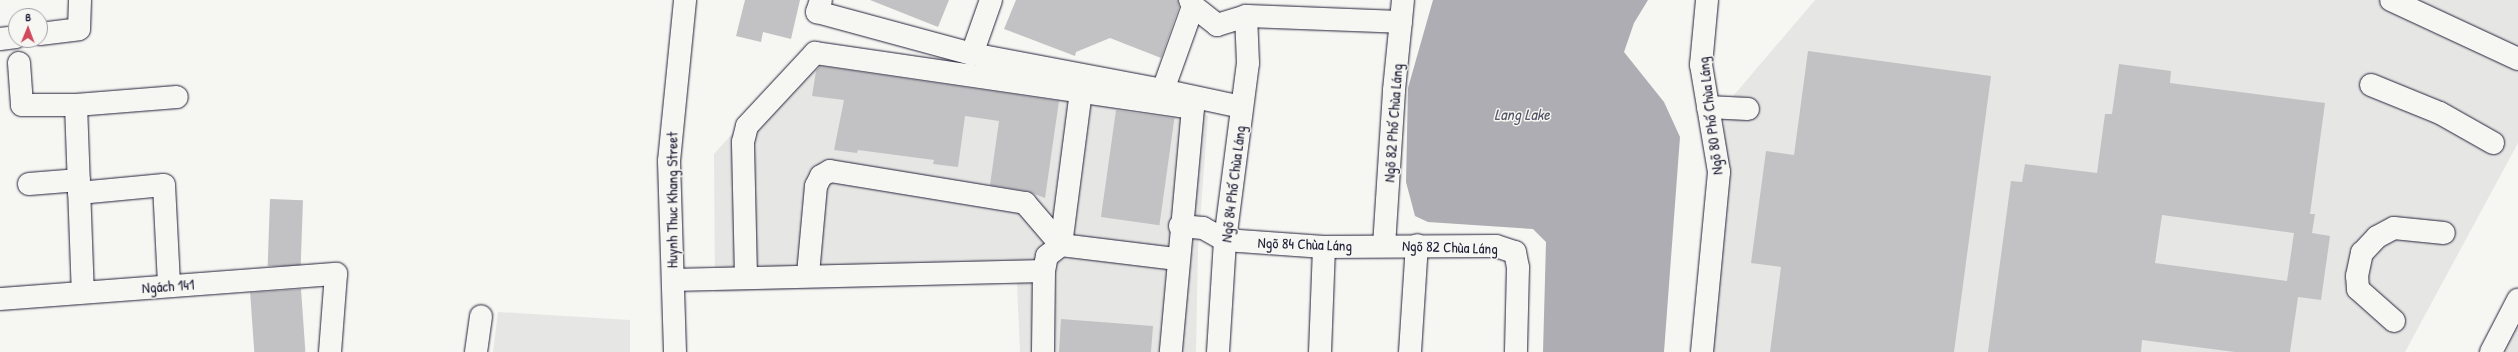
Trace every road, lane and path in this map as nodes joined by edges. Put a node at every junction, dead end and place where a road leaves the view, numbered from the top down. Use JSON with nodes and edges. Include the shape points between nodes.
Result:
{"nodes":[{"id":1,"x":80,"y":0,"type":"edge"},
{"id":2,"x":685,"y":0,"type":"edge"},
{"id":3,"x":821,"y":0,"type":"edge"},
{"id":4,"x":991,"y":0,"type":"edge"},
{"id":5,"x":1403,"y":0,"type":"edge"},
{"id":6,"x":1707,"y":0,"type":"edge"},
{"id":7,"x":2391,"y":0,"type":"edge"},
{"id":8,"x":1192,"y":3,"type":"edge"},
{"id":9,"x":1241,"y":8,"type":"edge"},
{"id":10,"x":1401,"y":22,"type":"junction"},
{"id":11,"x":48,"y":33,"type":"edge"},
{"id":12,"x":972,"y":54,"type":"junction"},
{"id":13,"x":2518,"y":59,"type":"edge"},
{"id":14,"x":19,"y":63,"type":"dead end"},
{"id":15,"x":2371,"y":85,"type":"dead end"},
{"id":16,"x":1163,"y":90,"type":"junction"},
{"id":17,"x":1081,"y":92,"type":"junction"},
{"id":18,"x":177,"y":97,"type":"dead end"},
{"id":19,"x":76,"y":105,"type":"junction"},
{"id":20,"x":1708,"y":107,"type":"junction"},
{"id":21,"x":1242,"y":108,"type":"junction"},
{"id":22,"x":1748,"y":110,"type":"dead end"},
{"id":23,"x":2493,"y":143,"type":"dead end"},
{"id":24,"x":29,"y":184,"type":"dead end"},
{"id":25,"x":79,"y":186,"type":"junction"},
{"id":26,"x":1180,"y":226,"type":"junction"},
{"id":27,"x":2444,"y":233,"type":"dead end"},
{"id":28,"x":1225,"y":240,"type":"junction"},
{"id":29,"x":1061,"y":245,"type":"junction"},
{"id":30,"x":1417,"y":245,"type":"junction"},
{"id":31,"x":1384,"y":246,"type":"junction"},
{"id":32,"x":1324,"y":247,"type":"junction"},
{"id":33,"x":1177,"y":259,"type":"junction"},
{"id":34,"x":1044,"y":271,"type":"junction"},
{"id":35,"x":808,"y":274,"type":"junction"},
{"id":36,"x":746,"y":277,"type":"junction"},
{"id":37,"x":673,"y":280,"type":"junction"},
{"id":38,"x":169,"y":285,"type":"junction"},
{"id":39,"x":83,"y":292,"type":"junction"},
{"id":40,"x":0,"y":299,"type":"edge"},
{"id":41,"x":2518,"y":300,"type":"edge"},
{"id":42,"x":481,"y":316,"type":"dead end"},
{"id":43,"x":2394,"y":321,"type":"dead end"},
{"id":44,"x":330,"y":352,"type":"edge"},
{"id":45,"x":476,"y":352,"type":"edge"},
{"id":46,"x":674,"y":352,"type":"edge"},
{"id":47,"x":1043,"y":352,"type":"edge"},
{"id":48,"x":1171,"y":352,"type":"edge"},
{"id":49,"x":1218,"y":352,"type":"edge"},
{"id":50,"x":1320,"y":352,"type":"edge"},
{"id":51,"x":1410,"y":352,"type":"edge"},
{"id":52,"x":1516,"y":352,"type":"edge"},
{"id":53,"x":1702,"y":352,"type":"edge"},
{"id":54,"x":2491,"y":352,"type":"edge"}],
"edges":[{"from":1,"to":11,"type":"street","via":[[79,29]]},
{"from":2,"to":37,"type":"street","name":"Huynh Thuc Khang Street","via":[[669,161]]},
{"from":3,"to":12,"type":"street","via":[[817,12]]},
{"from":4,"to":12,"type":"street"},
{"from":5,"to":10,"type":"street","name":"Ngõ 82 Phố Chùa Láng"},
{"from":6,"to":20,"type":"street","name":"Ngõ 80 Phố Chùa Láng","via":[[1702,65]]},
{"from":7,"to":13,"type":"street"},
{"from":8,"to":9,"type":"street","via":[[1217,25]]},
{"from":8,"to":16,"type":"street"},
{"from":9,"to":10,"type":"street"},
{"from":9,"to":21,"type":"street","name":"Ngõ 84 Phố Chùa Láng","via":[[1248,63]]},
{"from":10,"to":31,"type":"street","name":"Ngõ 82 Phố Chùa Láng"},
{"from":12,"to":16,"type":"street"},
{"from":14,"to":19,"type":"street","via":[[22,105]]},
{"from":15,"to":23,"type":"street","via":[[2440,113]]},
{"from":16,"to":21,"type":"street"},
{"from":17,"to":26,"type":"street","via":[[1193,108]]},
{"from":17,"to":29,"type":"street"},
{"from":17,"to":36,"type":"street","via":[[815,53],[747,126],[743,142]]},
{"from":18,"to":19,"type":"street"},
{"from":19,"to":25,"type":"street"},
{"from":20,"to":22,"type":"street"},
{"from":20,"to":53,"type":"street","name":"Ngõ 80 Phố Chùa Láng","via":[[1719,172]]},
{"from":21,"to":28,"type":"street","name":"Ngõ 84 Phố Chùa Láng"},
{"from":24,"to":25,"type":"street"},
{"from":25,"to":38,"type":"street","via":[[164,185]]},
{"from":25,"to":39,"type":"street"},
{"from":26,"to":28,"type":"street","via":[[1203,228]]},
{"from":26,"to":33,"type":"street"},
{"from":27,"to":43,"type":"street","via":[[2394,228],[2377,237],[2362,253],[2357,276],[2358,289]]},
{"from":28,"to":32,"type":"street","name":"Ngõ 84 Chùa Láng"},
{"from":28,"to":49,"type":"street","name":"Ngõ 84 Phố Chùa Láng"},
{"from":29,"to":33,"type":"street"},
{"from":29,"to":34,"type":"street","via":[[1047,256]]},
{"from":29,"to":35,"type":"street","via":[[1025,203],[830,171],[821,176],[816,186]]},
{"from":30,"to":31,"type":"street","name":"Ngõ 82 Chùa Láng"},
{"from":30,"to":51,"type":"street"},
{"from":30,"to":52,"type":"street","name":"Ngõ 82 Chùa Láng","via":[[1496,246],[1515,252],[1518,268]]},
{"from":31,"to":32,"type":"street","name":"Ngõ 84 Chùa Láng"},
{"from":32,"to":50,"type":"street"},
{"from":33,"to":48,"type":"street"},
{"from":34,"to":35,"type":"street"},
{"from":34,"to":47,"type":"street"},
{"from":35,"to":36,"type":"street"},
{"from":36,"to":37,"type":"street"},
{"from":37,"to":46,"type":"street","name":"Huynh Thuc Khang Street"},
{"from":38,"to":39,"type":"street","name":"Ngách 141"},
{"from":38,"to":44,"type":"street","name":"Ngách 141","via":[[336,274]]},
{"from":39,"to":40,"type":"street","name":"Ngách 141"},
{"from":41,"to":54,"type":"street"},
{"from":42,"to":45,"type":"street"}]}
